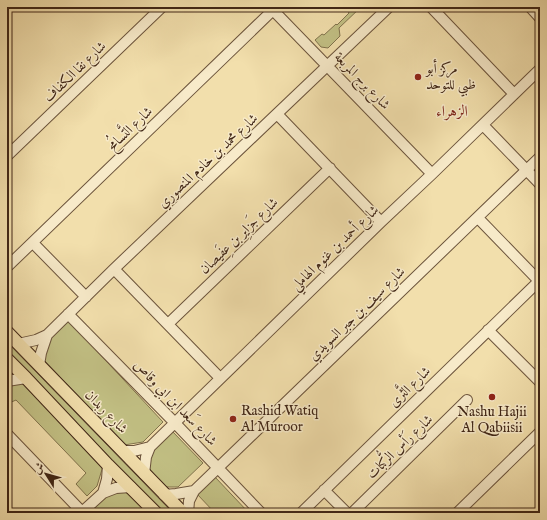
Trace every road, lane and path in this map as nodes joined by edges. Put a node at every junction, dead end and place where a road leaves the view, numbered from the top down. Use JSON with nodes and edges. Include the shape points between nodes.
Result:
{"nodes":[{"id":1,"x":162,"y":7,"type":"edge"},
{"id":2,"x":389,"y":7,"type":"edge"},
{"id":3,"x":431,"y":7,"type":"edge"},
{"id":4,"x":530,"y":7,"type":"edge"},
{"id":5,"x":272,"y":8,"type":"edge"},
{"id":6,"x":540,"y":18,"type":"edge"},
{"id":7,"x":328,"y":66,"type":"junction"},
{"id":8,"x":540,"y":69,"type":"edge"},
{"id":9,"x":514,"y":94,"type":"junction"},
{"id":10,"x":277,"y":114,"type":"junction"},
{"id":11,"x":483,"y":125,"type":"junction"},
{"id":12,"x":7,"y":156,"type":"edge"},
{"id":13,"x":540,"y":157,"type":"edge"},
{"id":14,"x":330,"y":168,"type":"junction"},
{"id":15,"x":527,"y":170,"type":"junction"},
{"id":16,"x":432,"y":174,"type":"junction"},
{"id":17,"x":540,"y":184,"type":"edge"},
{"id":18,"x":478,"y":218,"type":"junction"},
{"id":19,"x":381,"y":222,"type":"junction"},
{"id":20,"x":33,"y":243,"type":"junction"},
{"id":21,"x":7,"y":267,"type":"edge"},
{"id":22,"x":114,"y":269,"type":"junction"},
{"id":23,"x":539,"y":282,"type":"edge"},
{"id":24,"x":86,"y":297,"type":"junction"},
{"id":25,"x":68,"y":314,"type":"junction"},
{"id":26,"x":168,"y":324,"type":"junction"},
{"id":27,"x":488,"y":330,"type":"junction"},
{"id":28,"x":7,"y":332,"type":"edge"},
{"id":29,"x":47,"y":336,"type":"junction"},
{"id":30,"x":18,"y":344,"type":"junction"},
{"id":31,"x":7,"y":359,"type":"edge"},
{"id":32,"x":39,"y":365,"type":"junction"},
{"id":33,"x":26,"y":378,"type":"junction"},
{"id":34,"x":220,"y":378,"type":"junction"},
{"id":35,"x":7,"y":381,"type":"edge"},
{"id":36,"x":540,"y":382,"type":"edge"},
{"id":37,"x":467,"y":400,"type":"dead end"},
{"id":38,"x":174,"y":422,"type":"junction"},
{"id":39,"x":540,"y":432,"type":"edge"},
{"id":40,"x":7,"y":434,"type":"edge"},
{"id":41,"x":150,"y":447,"type":"junction"},
{"id":42,"x":123,"y":451,"type":"junction"},
{"id":43,"x":108,"y":465,"type":"junction"},
{"id":44,"x":217,"y":468,"type":"junction"},
{"id":45,"x":144,"y":474,"type":"junction"},
{"id":46,"x":131,"y":487,"type":"junction"},
{"id":47,"x":324,"y":490,"type":"junction"},
{"id":48,"x":194,"y":491,"type":"junction"},
{"id":49,"x":103,"y":493,"type":"junction"},
{"id":50,"x":164,"y":494,"type":"junction"},
{"id":51,"x":82,"y":513,"type":"edge"},
{"id":52,"x":156,"y":513,"type":"edge"},
{"id":53,"x":183,"y":513,"type":"edge"},
{"id":54,"x":188,"y":513,"type":"edge"},
{"id":55,"x":261,"y":513,"type":"edge"},
{"id":56,"x":301,"y":513,"type":"edge"},
{"id":57,"x":347,"y":513,"type":"edge"},
{"id":58,"x":352,"y":513,"type":"edge"},
{"id":59,"x":457,"y":513,"type":"edge"}],
"edges":[{"from":1,"to":12,"type":"street","name":"شارع نقا الكفاف"},
{"from":2,"to":7,"type":"street","name":"شارع محمد بن خادم المنصوري"},
{"from":3,"to":9,"type":"street"},
{"from":4,"to":6,"type":"street"},
{"from":5,"to":7,"type":"street","name":"شارع برج المربعة"},
{"from":5,"to":20,"type":"street","name":"شارع التَّسامُح"},
{"from":7,"to":10,"type":"street","name":"شارع محمد بن خادم المنصوري"},
{"from":7,"to":16,"type":"street","name":"شارع برج المربعة"},
{"from":8,"to":9,"type":"street","name":"شارع أحمد بن غنوم الهاملي"},
{"from":9,"to":11,"type":"street","name":"شارع أحمد بن غنوم الهاملي"},
{"from":10,"to":14,"type":"street"},
{"from":10,"to":22,"type":"street","name":"شارع محمد بن خادم المنصوري"},
{"from":11,"to":15,"type":"street"},
{"from":11,"to":16,"type":"street","name":"شارع أحمد بن غنوم الهاملي"},
{"from":13,"to":15,"type":"street","name":"شارع سيف بن جبر السويدي"},
{"from":14,"to":19,"type":"street"},
{"from":14,"to":26,"type":"street","name":"شارع جَزايِر بن عِفَيصان"},
{"from":15,"to":17,"type":"street"},
{"from":15,"to":18,"type":"street","name":"شارع سيف بن جبر السويدي"},
{"from":16,"to":19,"type":"street","name":"شارع أحمد بن غنوم الهاملي"},
{"from":18,"to":23,"type":"street"},
{"from":18,"to":44,"type":"street","name":"شارع سيف بن جبر السويدي"},
{"from":19,"to":34,"type":"street","name":"شارع أحمد بن غنوم الهاملي"},
{"from":20,"to":21,"type":"street","name":"شارع التَّسامُح"},
{"from":20,"to":24,"type":"street"},
{"from":22,"to":24,"type":"street","name":"شارع محمد بن خادم المنصوري"},
{"from":22,"to":26,"type":"street"},
{"from":23,"to":27,"type":"street","name":"شارع الثَّرى"},
{"from":24,"to":25,"type":"street","name":"شارع محمد بن خادم المنصوري"},
{"from":25,"to":29,"type":"street","name":"شارع محمد بن خادم المنصوري"},
{"from":25,"to":38,"type":"street","name":"شارع سَعد ابن ابي وقاص"},
{"from":26,"to":34,"type":"street"},
{"from":27,"to":36,"type":"street"},
{"from":27,"to":47,"type":"street","name":"شارع الثَّرى"},
{"from":28,"to":30,"type":"main road","name":"شارع ربدان"},
{"from":29,"to":30,"type":"street","name":"شارع محمد بن خادم المنصوري"},
{"from":29,"to":32,"type":"street","name":"شارع محمد بن خادم المنصوري"},
{"from":30,"to":32,"type":"main road","name":"شارع ربدان"},
{"from":31,"to":33,"type":"main road"},
{"from":32,"to":42,"type":"main road","name":"شارع ربدان"},
{"from":33,"to":35,"type":"street"},
{"from":33,"to":43,"type":"main road"},
{"from":34,"to":38,"type":"street","name":"شارع أحمد بن غنوم الهاملي"},
{"from":37,"to":58,"type":"street","name":"شارع رَأس الرُّكبات"},
{"from":38,"to":41,"type":"street","name":"شارع أحمد بن غنوم الهاملي"},
{"from":38,"to":44,"type":"street","name":"شارع سَعد ابن ابي وقاص"},
{"from":39,"to":59,"type":"street"},
{"from":40,"to":51,"type":"street"},
{"from":41,"to":42,"type":"street"},
{"from":41,"to":45,"type":"street","name":"شارع أحمد بن غنوم الهاملي"},
{"from":42,"to":45,"type":"main road","name":"شارع ربدان"},
{"from":43,"to":46,"type":"main road"},
{"from":43,"to":49,"type":"street"},
{"from":44,"to":48,"type":"street","name":"شارع سيف بن جبر السويدي"},
{"from":44,"to":55,"type":"street","name":"شارع سَعد ابن ابي وقاص"},
{"from":45,"to":50,"type":"main road","name":"شارع ربدان"},
{"from":46,"to":49,"type":"street","via":[[116,488]]},
{"from":46,"to":52,"type":"main road"},
{"from":47,"to":56,"type":"street","name":"شارع الثَّرى"},
{"from":47,"to":57,"type":"street"},
{"from":48,"to":50,"type":"street"},
{"from":48,"to":54,"type":"street","name":"شارع سيف بن جبر السويدي","via":[[189,501]]},
{"from":49,"to":51,"type":"street"},
{"from":50,"to":53,"type":"main road","name":"شارع ربدان"}]}
